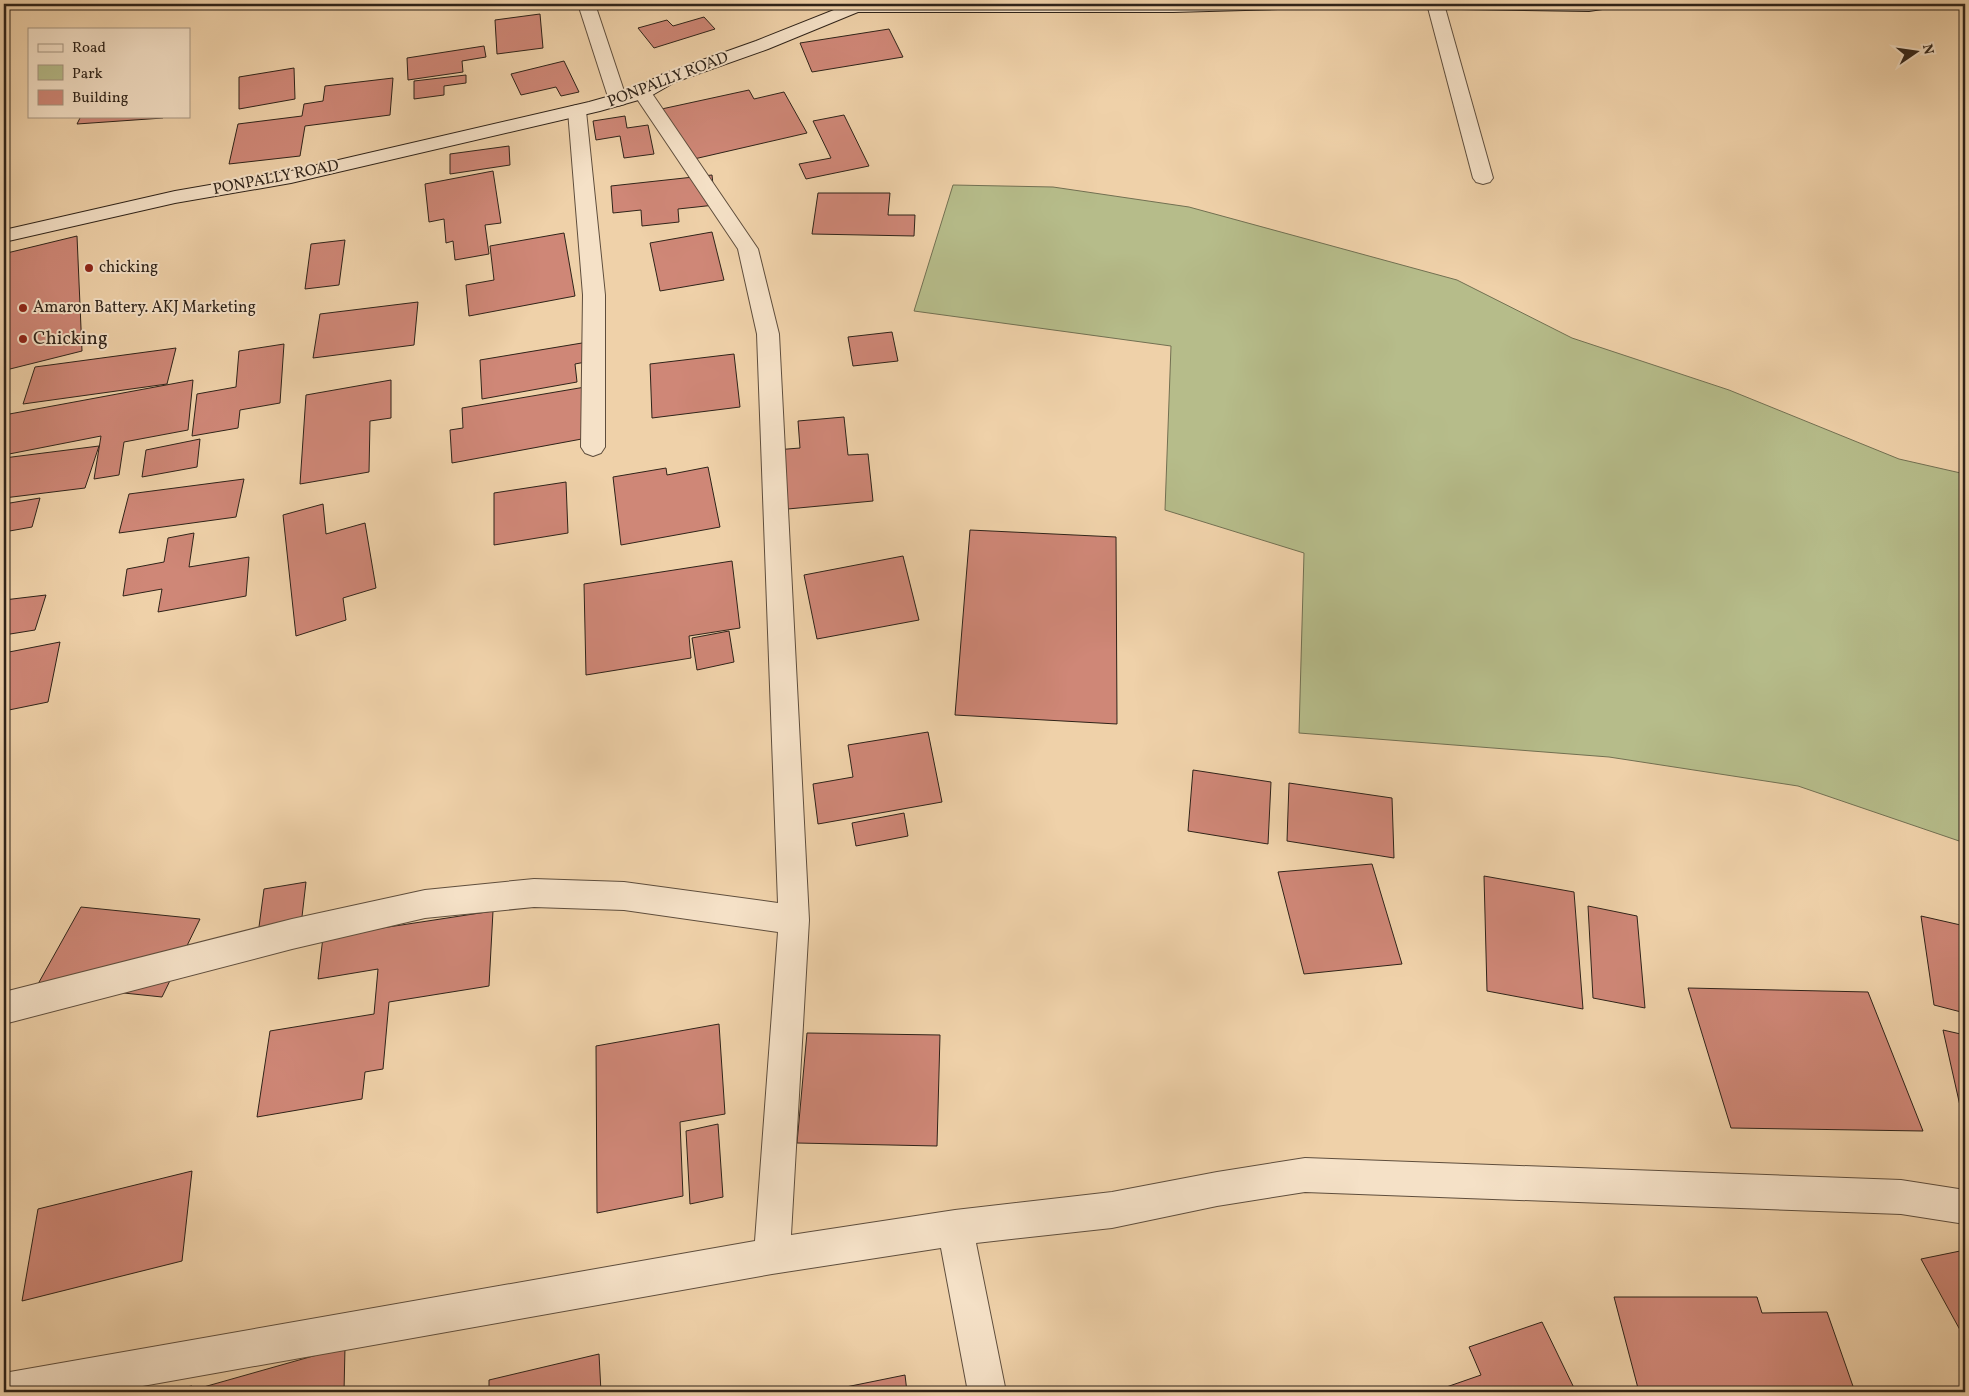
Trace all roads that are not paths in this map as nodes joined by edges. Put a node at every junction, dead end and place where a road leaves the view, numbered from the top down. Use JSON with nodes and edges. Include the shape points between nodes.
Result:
{"nodes":[{"id":1,"x":586,"y":4,"type":"edge"},
{"id":2,"x":1278,"y":4,"type":"edge"},
{"id":3,"x":1435,"y":4,"type":"edge"},
{"id":4,"x":1461,"y":4,"type":"edge"},
{"id":5,"x":1603,"y":4,"type":"edge"},
{"id":6,"x":858,"y":5,"type":"edge"},
{"id":7,"x":630,"y":96,"type":"junction"},
{"id":8,"x":577,"y":111,"type":"junction"},
{"id":9,"x":1484,"y":178,"type":"dead end"},
{"id":10,"x":4,"y":236,"type":"edge"},
{"id":11,"x":593,"y":447,"type":"dead end"},
{"id":12,"x":794,"y":920,"type":"junction"},
{"id":13,"x":4,"y":1008,"type":"edge"},
{"id":14,"x":1965,"y":1207,"type":"edge"},
{"id":15,"x":955,"y":1228,"type":"junction"},
{"id":16,"x":772,"y":1256,"type":"junction"},
{"id":17,"x":4,"y":1392,"type":"edge"},
{"id":18,"x":987,"y":1392,"type":"edge"}],
"edges":[{"from":1,"to":7,"type":"street"},
{"from":2,"to":6,"type":"street","name":"PONPALLY ROAD","via":[[1173,7]]},
{"from":3,"to":9,"type":"street"},
{"from":4,"to":5,"type":"street"},
{"from":6,"to":7,"type":"street","name":"PONPALLY ROAD"},
{"from":7,"to":8,"type":"street","name":"PONPALLY ROAD"},
{"from":7,"to":12,"type":"street","via":[[748,249],[768,334]]},
{"from":8,"to":10,"type":"street","name":"PONPALLY ROAD","via":[[291,177],[175,197]]},
{"from":8,"to":11,"type":"street","via":[[594,296]]},
{"from":12,"to":13,"type":"street","via":[[624,896],[534,894],[425,904]]},
{"from":12,"to":16,"type":"street"},
{"from":14,"to":15,"type":"street","via":[[1902,1197],[1305,1175],[1112,1210]]},
{"from":15,"to":16,"type":"street"},
{"from":15,"to":18,"type":"street"},
{"from":16,"to":17,"type":"street"}]}
